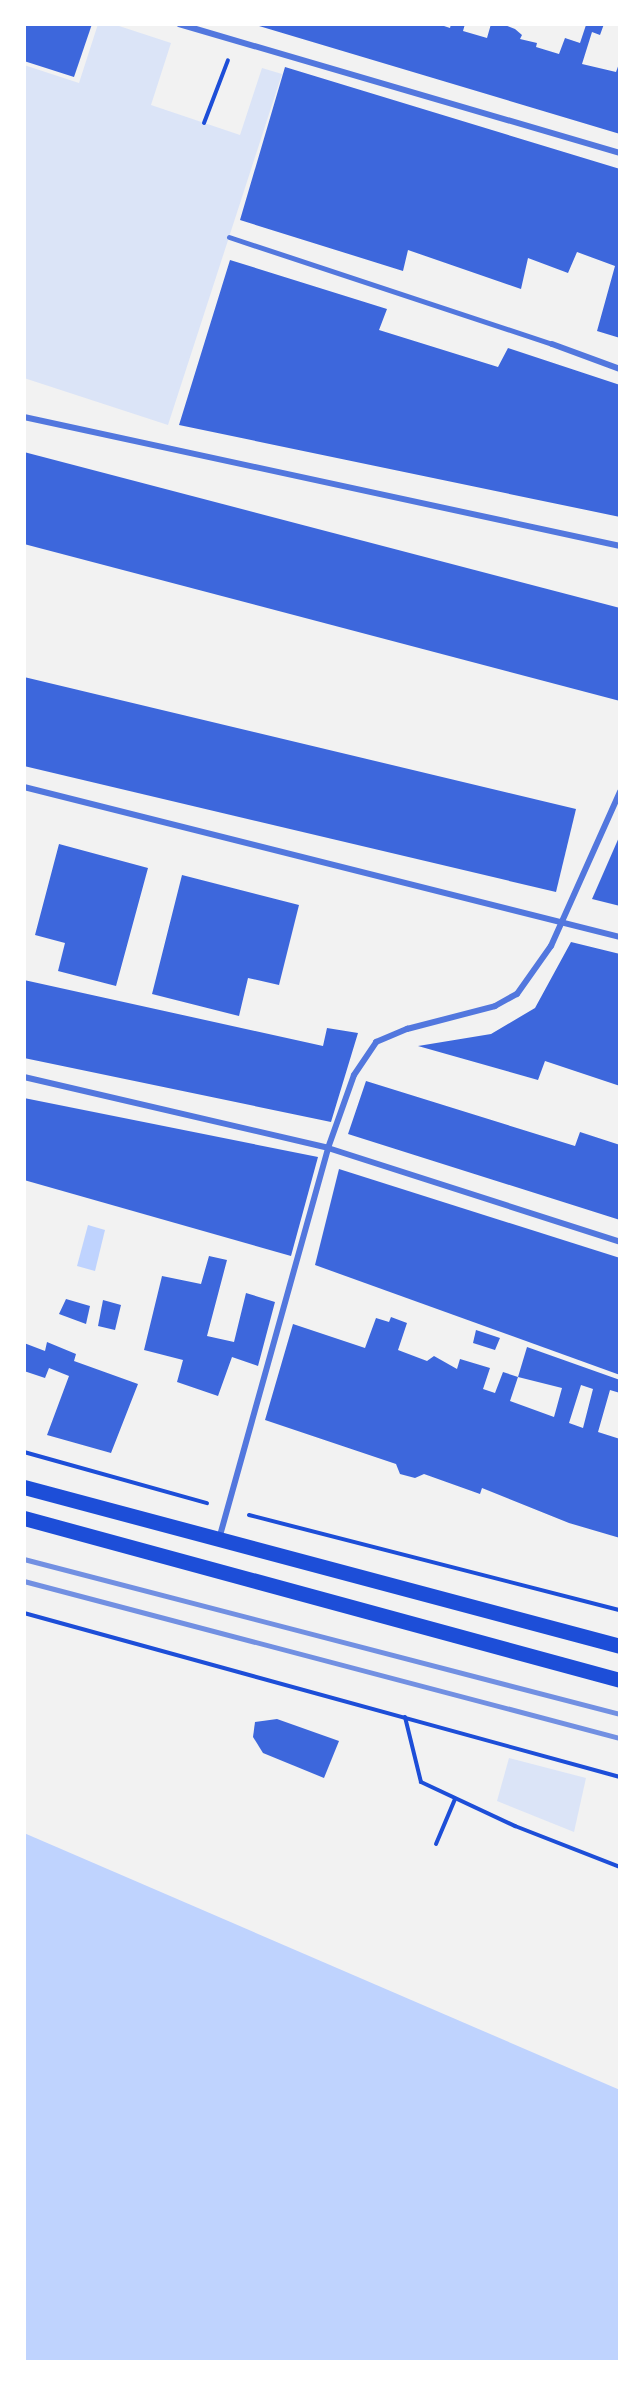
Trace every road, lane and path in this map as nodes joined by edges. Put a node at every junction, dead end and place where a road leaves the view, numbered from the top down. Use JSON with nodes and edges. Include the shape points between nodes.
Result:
{"nodes":[{"id":1,"x":179,"y":24,"type":"edge"},
{"id":2,"x":236,"y":39,"type":"junction"},
{"id":3,"x":204,"y":123,"type":"dead end"},
{"id":4,"x":620,"y":153,"type":"edge"},
{"id":5,"x":229,"y":237,"type":"dead end"},
{"id":6,"x":552,"y":344,"type":"joint"},
{"id":7,"x":620,"y":369,"type":"edge"},
{"id":8,"x":24,"y":417,"type":"edge"},
{"id":9,"x":620,"y":546,"type":"edge"},
{"id":10,"x":24,"y":787,"type":"edge"},
{"id":11,"x":620,"y":792,"type":"edge"},
{"id":12,"x":561,"y":923,"type":"junction"},
{"id":13,"x":620,"y":937,"type":"edge"},
{"id":14,"x":24,"y":1077,"type":"edge"},
{"id":15,"x":328,"y":1148,"type":"junction"},
{"id":16,"x":620,"y":1242,"type":"edge"},
{"id":17,"x":24,"y":1452,"type":"edge"},
{"id":18,"x":24,"y":1486,"type":"edge"},
{"id":19,"x":227,"y":1509,"type":"junction"},
{"id":20,"x":24,"y":1518,"type":"edge"},
{"id":21,"x":219,"y":1540,"type":"junction"},
{"id":22,"x":620,"y":1610,"type":"edge"},
{"id":23,"x":24,"y":1613,"type":"edge"},
{"id":24,"x":620,"y":1646,"type":"edge"},
{"id":25,"x":620,"y":1680,"type":"edge"},
{"id":26,"x":405,"y":1717,"type":"junction"},
{"id":27,"x":620,"y":1778,"type":"edge"},
{"id":28,"x":455,"y":1799,"type":"junction"},
{"id":29,"x":436,"y":1844,"type":"dead end"},
{"id":30,"x":620,"y":1867,"type":"edge"}],
"edges":[{"from":1,"to":2,"type":"street"},
{"from":2,"to":3,"type":"path"},
{"from":2,"to":4,"type":"street"},
{"from":5,"to":6,"type":"street"},
{"from":6,"to":7,"type":"street"},
{"from":8,"to":9,"type":"street"},
{"from":10,"to":12,"type":"street"},
{"from":11,"to":12,"type":"street"},
{"from":12,"to":13,"type":"street"},
{"from":12,"to":15,"type":"street","via":[[536,972],[517,994],[495,1006],[407,1029],[376,1042],[354,1075]]},
{"from":14,"to":15,"type":"street"},
{"from":15,"to":16,"type":"street"},
{"from":15,"to":19,"type":"street"},
{"from":17,"to":19,"type":"path"},
{"from":18,"to":21,"type":"main road"},
{"from":19,"to":21,"type":"street"},
{"from":19,"to":22,"type":"path"},
{"from":20,"to":25,"type":"main road"},
{"from":21,"to":24,"type":"main road"},
{"from":23,"to":26,"type":"path"},
{"from":26,"to":27,"type":"path"},
{"from":26,"to":28,"type":"path","via":[[421,1782]]},
{"from":28,"to":29,"type":"path"},
{"from":28,"to":30,"type":"path"}]}
